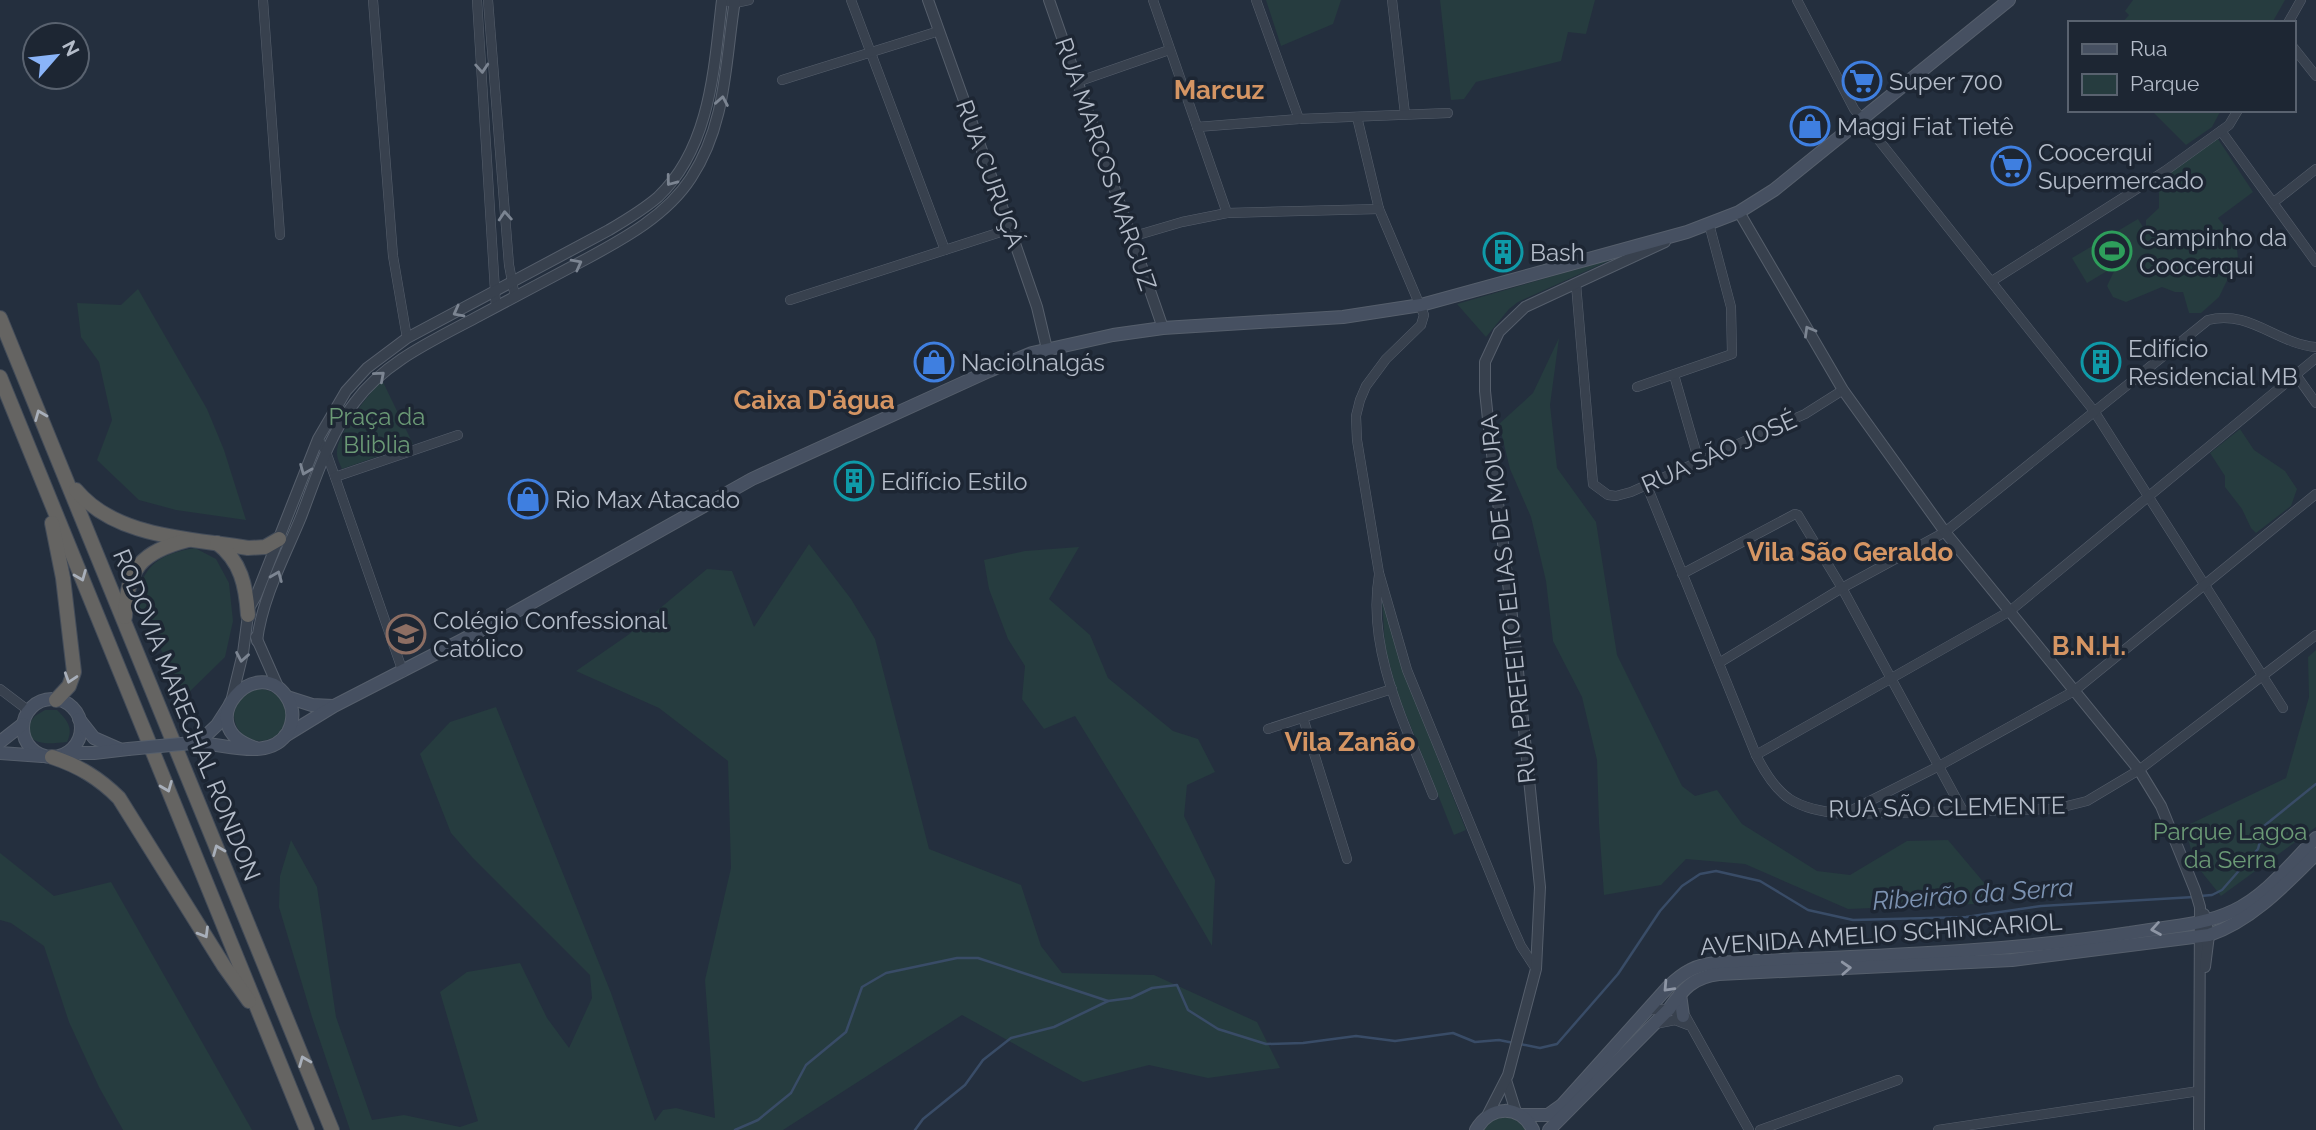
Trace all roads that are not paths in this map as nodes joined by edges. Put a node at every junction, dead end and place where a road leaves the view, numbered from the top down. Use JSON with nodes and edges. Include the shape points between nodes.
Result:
{"nodes":[{"id":1,"x":263,"y":0,"type":"edge"},
{"id":2,"x":373,"y":0,"type":"edge"},
{"id":3,"x":477,"y":0,"type":"edge"},
{"id":4,"x":488,"y":0,"type":"edge"},
{"id":5,"x":722,"y":0,"type":"edge"},
{"id":6,"x":750,"y":0,"type":"edge"},
{"id":7,"x":851,"y":0,"type":"edge"},
{"id":8,"x":928,"y":0,"type":"edge"},
{"id":9,"x":1049,"y":0,"type":"edge"},
{"id":10,"x":1153,"y":0,"type":"edge"},
{"id":11,"x":1256,"y":0,"type":"edge"},
{"id":12,"x":1392,"y":0,"type":"edge"},
{"id":13,"x":1797,"y":0,"type":"edge"},
{"id":14,"x":2009,"y":0,"type":"edge"},
{"id":15,"x":2301,"y":0,"type":"edge"},
{"id":16,"x":735,"y":1,"type":"edge"},
{"id":17,"x":2289,"y":21,"type":"edge"},
{"id":18,"x":939,"y":32,"type":"junction"},
{"id":19,"x":1169,"y":50,"type":"junction"},
{"id":20,"x":2295,"y":50,"type":"edge"},
{"id":21,"x":871,"y":53,"type":"junction"},
{"id":22,"x":2316,"y":76,"type":"edge"},
{"id":23,"x":782,"y":80,"type":"dead end"},
{"id":24,"x":1077,"y":82,"type":"junction"},
{"id":25,"x":2237,"y":112,"type":"edge"},
{"id":26,"x":1448,"y":113,"type":"dead end"},
{"id":27,"x":1405,"y":114,"type":"junction"},
{"id":28,"x":1357,"y":117,"type":"junction"},
{"id":29,"x":1861,"y":118,"type":"junction"},
{"id":30,"x":1299,"y":119,"type":"junction"},
{"id":31,"x":1197,"y":127,"type":"junction"},
{"id":32,"x":2221,"y":131,"type":"junction"},
{"id":33,"x":2316,"y":169,"type":"edge"},
{"id":34,"x":2274,"y":202,"type":"junction"},
{"id":35,"x":1378,"y":209,"type":"junction"},
{"id":36,"x":1739,"y":212,"type":"junction"},
{"id":37,"x":1227,"y":213,"type":"junction"},
{"id":38,"x":1709,"y":225,"type":"junction"},
{"id":39,"x":1010,"y":229,"type":"junction"},
{"id":40,"x":1687,"y":232,"type":"junction"},
{"id":41,"x":280,"y":235,"type":"dead end"},
{"id":42,"x":1131,"y":237,"type":"junction"},
{"id":43,"x":945,"y":250,"type":"junction"},
{"id":44,"x":2316,"y":262,"type":"edge"},
{"id":45,"x":1992,"y":281,"type":"junction"},
{"id":46,"x":511,"y":284,"type":"junction"},
{"id":47,"x":1576,"y":284,"type":"junction"},
{"id":48,"x":495,"y":292,"type":"junction"},
{"id":49,"x":515,"y":297,"type":"junction"},
{"id":50,"x":790,"y":300,"type":"dead end"},
{"id":51,"x":1421,"y":305,"type":"junction"},
{"id":52,"x":496,"y":307,"type":"junction"},
{"id":53,"x":0,"y":318,"type":"edge"},
{"id":54,"x":1163,"y":328,"type":"junction"},
{"id":55,"x":407,"y":338,"type":"junction"},
{"id":56,"x":2316,"y":347,"type":"edge"},
{"id":57,"x":1047,"y":349,"type":"junction"},
{"id":58,"x":2316,"y":358,"type":"edge"},
{"id":59,"x":1674,"y":375,"type":"junction"},
{"id":60,"x":2296,"y":375,"type":"junction"},
{"id":61,"x":0,"y":377,"type":"edge"},
{"id":62,"x":1637,"y":387,"type":"dead end"},
{"id":63,"x":1843,"y":390,"type":"junction"},
{"id":64,"x":2316,"y":403,"type":"edge"},
{"id":65,"x":2094,"y":411,"type":"junction"},
{"id":66,"x":458,"y":435,"type":"dead end"},
{"id":67,"x":318,"y":439,"type":"junction"},
{"id":68,"x":326,"y":452,"type":"junction"},
{"id":69,"x":1699,"y":462,"type":"junction"},
{"id":70,"x":335,"y":477,"type":"junction"},
{"id":71,"x":66,"y":478,"type":"junction"},
{"id":72,"x":1647,"y":486,"type":"junction"},
{"id":73,"x":46,"y":490,"type":"junction"},
{"id":74,"x":2316,"y":494,"type":"edge"},
{"id":75,"x":2149,"y":496,"type":"junction"},
{"id":76,"x":1945,"y":532,"type":"junction"},
{"id":77,"x":191,"y":539,"type":"junction"},
{"id":78,"x":279,"y":539,"type":"junction"},
{"id":79,"x":216,"y":542,"type":"junction"},
{"id":80,"x":1379,"y":573,"type":"junction"},
{"id":81,"x":1682,"y":574,"type":"junction"},
{"id":82,"x":2205,"y":585,"type":"junction"},
{"id":83,"x":1842,"y":588,"type":"junction"},
{"id":84,"x":2010,"y":611,"type":"junction"},
{"id":85,"x":248,"y":613,"type":"junction"},
{"id":86,"x":125,"y":622,"type":"junction"},
{"id":87,"x":2316,"y":635,"type":"edge"},
{"id":88,"x":257,"y":641,"type":"junction"},
{"id":89,"x":1719,"y":663,"type":"junction"},
{"id":90,"x":403,"y":672,"type":"junction"},
{"id":91,"x":2262,"y":676,"type":"junction"},
{"id":92,"x":1891,"y":678,"type":"junction"},
{"id":93,"x":2,"y":688,"type":"edge"},
{"id":94,"x":1392,"y":690,"type":"junction"},
{"id":95,"x":2074,"y":691,"type":"junction"},
{"id":96,"x":283,"y":693,"type":"junction"},
{"id":97,"x":55,"y":699,"type":"junction"},
{"id":98,"x":230,"y":702,"type":"junction"},
{"id":99,"x":334,"y":706,"type":"junction"},
{"id":100,"x":2283,"y":708,"type":"dead end"},
{"id":101,"x":29,"y":711,"type":"junction"},
{"id":102,"x":1303,"y":718,"type":"junction"},
{"id":103,"x":79,"y":719,"type":"junction"},
{"id":104,"x":23,"y":724,"type":"junction"},
{"id":105,"x":1268,"y":729,"type":"dead end"},
{"id":106,"x":285,"y":736,"type":"junction"},
{"id":107,"x":0,"y":742,"type":"edge"},
{"id":108,"x":195,"y":742,"type":"junction"},
{"id":109,"x":256,"y":748,"type":"junction"},
{"id":110,"x":124,"y":749,"type":"junction"},
{"id":111,"x":0,"y":752,"type":"edge"},
{"id":112,"x":67,"y":753,"type":"junction"},
{"id":113,"x":1756,"y":755,"type":"junction"},
{"id":114,"x":47,"y":756,"type":"junction"},
{"id":115,"x":1939,"y":766,"type":"junction"},
{"id":116,"x":2140,"y":771,"type":"junction"},
{"id":117,"x":1433,"y":795,"type":"dead end"},
{"id":118,"x":1963,"y":811,"type":"junction"},
{"id":119,"x":1844,"y":814,"type":"junction"},
{"id":120,"x":2316,"y":838,"type":"edge"},
{"id":121,"x":2316,"y":854,"type":"edge"},
{"id":122,"x":1348,"y":859,"type":"dead end"},
{"id":123,"x":2203,"y":920,"type":"junction"},
{"id":124,"x":2204,"y":935,"type":"junction"},
{"id":125,"x":1536,"y":969,"type":"junction"},
{"id":126,"x":1680,"y":993,"type":"junction"},
{"id":127,"x":1669,"y":1009,"type":"junction"},
{"id":128,"x":1647,"y":1010,"type":"junction"},
{"id":129,"x":1683,"y":1016,"type":"junction"},
{"id":130,"x":263,"y":1019,"type":"junction"},
{"id":131,"x":1655,"y":1024,"type":"junction"},
{"id":132,"x":1693,"y":1027,"type":"junction"},
{"id":133,"x":1507,"y":1077,"type":"junction"},
{"id":134,"x":1898,"y":1080,"type":"dead end"},
{"id":135,"x":2199,"y":1091,"type":"junction"},
{"id":136,"x":1519,"y":1114,"type":"junction"},
{"id":137,"x":1479,"y":1124,"type":"edge"},
{"id":138,"x":331,"y":1127,"type":"edge"},
{"id":139,"x":307,"y":1130,"type":"edge"},
{"id":140,"x":1533,"y":1130,"type":"edge"},
{"id":141,"x":1549,"y":1130,"type":"edge"},
{"id":142,"x":1749,"y":1130,"type":"edge"},
{"id":143,"x":1760,"y":1130,"type":"edge"},
{"id":144,"x":1938,"y":1130,"type":"edge"},
{"id":145,"x":2199,"y":1130,"type":"edge"}],
"edges":[{"from":1,"to":41,"type":"street"},
{"from":2,"to":55,"type":"street","via":[[393,256]]},
{"from":3,"to":48,"type":"street","one_way":true},
{"from":46,"to":4,"type":"street","one_way":true},
{"from":5,"to":16,"type":"street"},
{"from":5,"to":46,"type":"street","one_way":true,"via":[[703,121],[670,184],[640,211]]},
{"from":6,"to":16,"type":"street"},
{"from":7,"to":21,"type":"street"},
{"from":8,"to":18,"type":"street","name":"RUA CURUÇÁ"},
{"from":9,"to":24,"type":"street","name":"RUA MARCOS MARCUZ"},
{"from":10,"to":19,"type":"street"},
{"from":11,"to":30,"type":"street"},
{"from":12,"to":27,"type":"street"},
{"from":13,"to":29,"type":"street"},
{"from":14,"to":29,"type":"main road"},
{"from":15,"to":17,"type":"street"},
{"from":49,"to":16,"type":"street","one_way":true,"via":[[614,244],[677,198],[718,122]]},
{"from":18,"to":21,"type":"street"},
{"from":18,"to":39,"type":"street","name":"RUA CURUÇÁ"},
{"from":19,"to":24,"type":"street"},
{"from":19,"to":31,"type":"street"},
{"from":20,"to":22,"type":"street"},
{"from":21,"to":23,"type":"street"},
{"from":21,"to":43,"type":"street"},
{"from":24,"to":42,"type":"street","name":"RUA MARCOS MARCUZ"},
{"from":25,"to":32,"type":"street"},
{"from":26,"to":27,"type":"street"},
{"from":27,"to":28,"type":"street"},
{"from":28,"to":30,"type":"street"},
{"from":28,"to":35,"type":"street"},
{"from":29,"to":36,"type":"main road","via":[[1774,190]]},
{"from":29,"to":45,"type":"street"},
{"from":30,"to":31,"type":"street"},
{"from":31,"to":37,"type":"street"},
{"from":32,"to":34,"type":"street"},
{"from":32,"to":45,"type":"street"},
{"from":33,"to":34,"type":"street"},
{"from":34,"to":44,"type":"street"},
{"from":35,"to":37,"type":"street"},
{"from":35,"to":51,"type":"street"},
{"from":36,"to":38,"type":"main road"},
{"from":63,"to":36,"type":"street","one_way":true},
{"from":37,"to":42,"type":"street"},
{"from":38,"to":40,"type":"main road"},
{"from":38,"to":59,"type":"street","via":[[1731,307],[1732,354]]},
{"from":39,"to":43,"type":"street"},
{"from":39,"to":57,"type":"street","name":"RUA CURUÇÁ"},
{"from":40,"to":47,"type":"street","name":"RUA PREFEITO ELIAS DE MOURA"},
{"from":40,"to":51,"type":"main road"},
{"from":42,"to":54,"type":"street","name":"RUA MARCOS MARCUZ"},
{"from":43,"to":50,"type":"street"},
{"from":45,"to":65,"type":"street"},
{"from":46,"to":48,"type":"street"},
{"from":46,"to":49,"type":"street"},
{"from":47,"to":72,"type":"street","name":"RUA SÃO JOSÉ","via":[[1593,484],[1616,496]]},
{"from":47,"to":125,"type":"street","name":"RUA PREFEITO ELIAS DE MOURA","via":[[1519,312],[1499,332],[1485,362],[1540,887]]},
{"from":48,"to":52,"type":"street"},
{"from":48,"to":55,"type":"street","one_way":true},
{"from":49,"to":52,"type":"street"},
{"from":51,"to":54,"type":"main road","via":[[1343,317]]},
{"from":51,"to":80,"type":"street","via":[[1421,326],[1375,373],[1356,416]]},
{"from":68,"to":52,"type":"street","one_way":true,"via":[[354,402],[377,377],[413,351]]},
{"from":71,"to":53,"type":"highway","name":"RODOVIA MARECHAL RONDON","one_way":true},
{"from":54,"to":57,"type":"main road"},
{"from":55,"to":67,"type":"street","via":[[360,375]]},
{"from":56,"to":65,"type":"street","via":[[2299,346],[2245,319],[2208,320]]},
{"from":57,"to":90,"type":"main road","via":[[752,479]]},
{"from":58,"to":60,"type":"street"},
{"from":59,"to":62,"type":"street"},
{"from":59,"to":69,"type":"street"},
{"from":60,"to":64,"type":"street"},
{"from":60,"to":75,"type":"street"},
{"from":61,"to":73,"type":"highway","name":"RODOVIA MARECHAL RONDON"},
{"from":63,"to":69,"type":"street","name":"RUA SÃO JOSÉ","via":[[1805,414]]},
{"from":63,"to":76,"type":"street"},
{"from":65,"to":75,"type":"street"},
{"from":65,"to":76,"type":"street"},
{"from":66,"to":70,"type":"street"},
{"from":67,"to":68,"type":"street"},
{"from":67,"to":78,"type":"street","one_way":true},
{"from":68,"to":70,"type":"street"},
{"from":88,"to":68,"type":"street","one_way":true,"via":[[263,611]]},
{"from":69,"to":72,"type":"street","name":"RUA SÃO JOSÉ"},
{"from":70,"to":90,"type":"street"},
{"from":71,"to":77,"type":"highway","via":[[88,504],[106,516],[146,531]]},
{"from":71,"to":86,"type":"highway","name":"RODOVIA MARECHAL RONDON"},
{"from":72,"to":81,"type":"street","name":"RUA SÃO CLEMENTE"},
{"from":73,"to":97,"type":"highway","one_way":true,"via":[[74,673],[69,686]]},
{"from":73,"to":130,"type":"highway","name":"RODOVIA MARECHAL RONDON","one_way":true},
{"from":74,"to":82,"type":"street"},
{"from":75,"to":82,"type":"street"},
{"from":75,"to":84,"type":"street"},
{"from":76,"to":83,"type":"street"},
{"from":76,"to":84,"type":"street"},
{"from":77,"to":79,"type":"highway"},
{"from":77,"to":86,"type":"highway","via":[[156,550],[138,565],[127,589]]},
{"from":78,"to":79,"type":"highway","via":[[258,549]]},
{"from":78,"to":85,"type":"street"},
{"from":79,"to":85,"type":"highway","via":[[239,568]]},
{"from":80,"to":94,"type":"street","via":[[1380,646]]},
{"from":80,"to":125,"type":"street","via":[[1407,670],[1509,919]]},
{"from":81,"to":83,"type":"street","via":[[1795,514]]},
{"from":81,"to":89,"type":"street","name":"RUA SÃO CLEMENTE"},
{"from":82,"to":91,"type":"street"},
{"from":82,"to":95,"type":"street"},
{"from":83,"to":89,"type":"street"},
{"from":83,"to":92,"type":"street"},
{"from":84,"to":92,"type":"street"},
{"from":84,"to":95,"type":"street"},
{"from":85,"to":88,"type":"street"},
{"from":85,"to":98,"type":"street","one_way":true},
{"from":138,"to":86,"type":"highway","name":"RODOVIA MARECHAL RONDON","one_way":true},
{"from":87,"to":91,"type":"street","name":"RUA SÃO CLEMENTE"},
{"from":88,"to":96,"type":"street"},
{"from":89,"to":113,"type":"street","name":"RUA SÃO CLEMENTE"},
{"from":90,"to":99,"type":"main road"},
{"from":91,"to":100,"type":"street"},
{"from":91,"to":116,"type":"street","name":"RUA SÃO CLEMENTE"},
{"from":92,"to":113,"type":"street"},
{"from":92,"to":115,"type":"street"},
{"from":93,"to":101,"type":"street"},
{"from":94,"to":102,"type":"street"},
{"from":94,"to":117,"type":"street"},
{"from":95,"to":115,"type":"street"},
{"from":95,"to":116,"type":"street"},
{"from":96,"to":98,"type":"main road","via":[[270,684],[248,684]]},
{"from":96,"to":99,"type":"main road","via":[[312,705]]},
{"from":96,"to":106,"type":"main road","via":[[292,717]]},
{"from":97,"to":101,"type":"main road"},
{"from":97,"to":103,"type":"main road","via":[[74,709]]},
{"from":98,"to":108,"type":"main road","via":[[213,729]]},
{"from":98,"to":109,"type":"main road","via":[[230,728],[236,738]]},
{"from":99,"to":106,"type":"main road"},
{"from":101,"to":104,"type":"main road"},
{"from":102,"to":105,"type":"street"},
{"from":102,"to":122,"type":"street"},
{"from":103,"to":110,"type":"main road","via":[[94,738]]},
{"from":103,"to":112,"type":"main road","via":[[77,741]]},
{"from":104,"to":107,"type":"main road"},
{"from":104,"to":114,"type":"main road","via":[[27,743]]},
{"from":106,"to":109,"type":"main road"},
{"from":108,"to":109,"type":"main road"},
{"from":108,"to":110,"type":"main road","bridge":true},
{"from":110,"to":112,"type":"main road"},
{"from":111,"to":114,"type":"main road"},
{"from":112,"to":114,"type":"main road"},
{"from":113,"to":119,"type":"street","name":"RUA SÃO CLEMENTE","via":[[1783,795],[1805,807]]},
{"from":114,"to":130,"type":"highway","one_way":true,"via":[[88,772],[119,798],[223,966]]},
{"from":115,"to":118,"type":"street"},
{"from":115,"to":119,"type":"street"},
{"from":116,"to":118,"type":"street","name":"RUA SÃO CLEMENTE","via":[[2087,802],[2055,809]]},
{"from":116,"to":123,"type":"street","via":[[2161,806]]},
{"from":118,"to":119,"type":"street","name":"RUA SÃO CLEMENTE"},
{"from":120,"to":123,"type":"main road","name":"AVENIDA AMELIO SCHINCARIOL","via":[[2256,897],[2236,910]]},
{"from":121,"to":124,"type":"main road","name":"AVENIDA AMELIO SCHINCARIOL","via":[[2254,910],[2222,930]]},
{"from":123,"to":124,"type":"street"},
{"from":123,"to":128,"type":"main road","name":"AVENIDA AMELIO SCHINCARIOL","one_way":true,"via":[[2030,946],[1706,964],[1677,978]]},
{"from":126,"to":124,"type":"main road","name":"AVENIDA AMELIO SCHINCARIOL","one_way":true,"via":[[1691,981],[1709,975],[2012,960]]},
{"from":124,"to":135,"type":"street"},
{"from":125,"to":133,"type":"street","name":"RUA PREFEITO ELIAS DE MOURA"},
{"from":126,"to":127,"type":"main road","name":"AVENIDA AMELIO SCHINCARIOL"},
{"from":126,"to":129,"type":"main road"},
{"from":127,"to":128,"type":"street"},
{"from":127,"to":129,"type":"street"},
{"from":127,"to":131,"type":"main road","name":"AVENIDA AMELIO SCHINCARIOL"},
{"from":128,"to":136,"type":"main road","name":"AVENIDA AMELIO SCHINCARIOL","via":[[1562,1105],[1548,1115]]},
{"from":129,"to":132,"type":"street"},
{"from":130,"to":139,"type":"highway","name":"RODOVIA MARECHAL RONDON"},
{"from":131,"to":132,"type":"street","via":[[1675,1020]]},
{"from":131,"to":141,"type":"main road","name":"AVENIDA AMELIO SCHINCARIOL"},
{"from":132,"to":142,"type":"street"},
{"from":133,"to":136,"type":"street"},
{"from":133,"to":137,"type":"street","name":"RUA PREFEITO ELIAS DE MOURA"},
{"from":134,"to":143,"type":"street"},
{"from":135,"to":144,"type":"street"},
{"from":135,"to":145,"type":"street"},
{"from":136,"to":137,"type":"main road","name":"AVENIDA AMELIO SCHINCARIOL","via":[[1501,1110]]},
{"from":136,"to":140,"type":"main road"}]}
